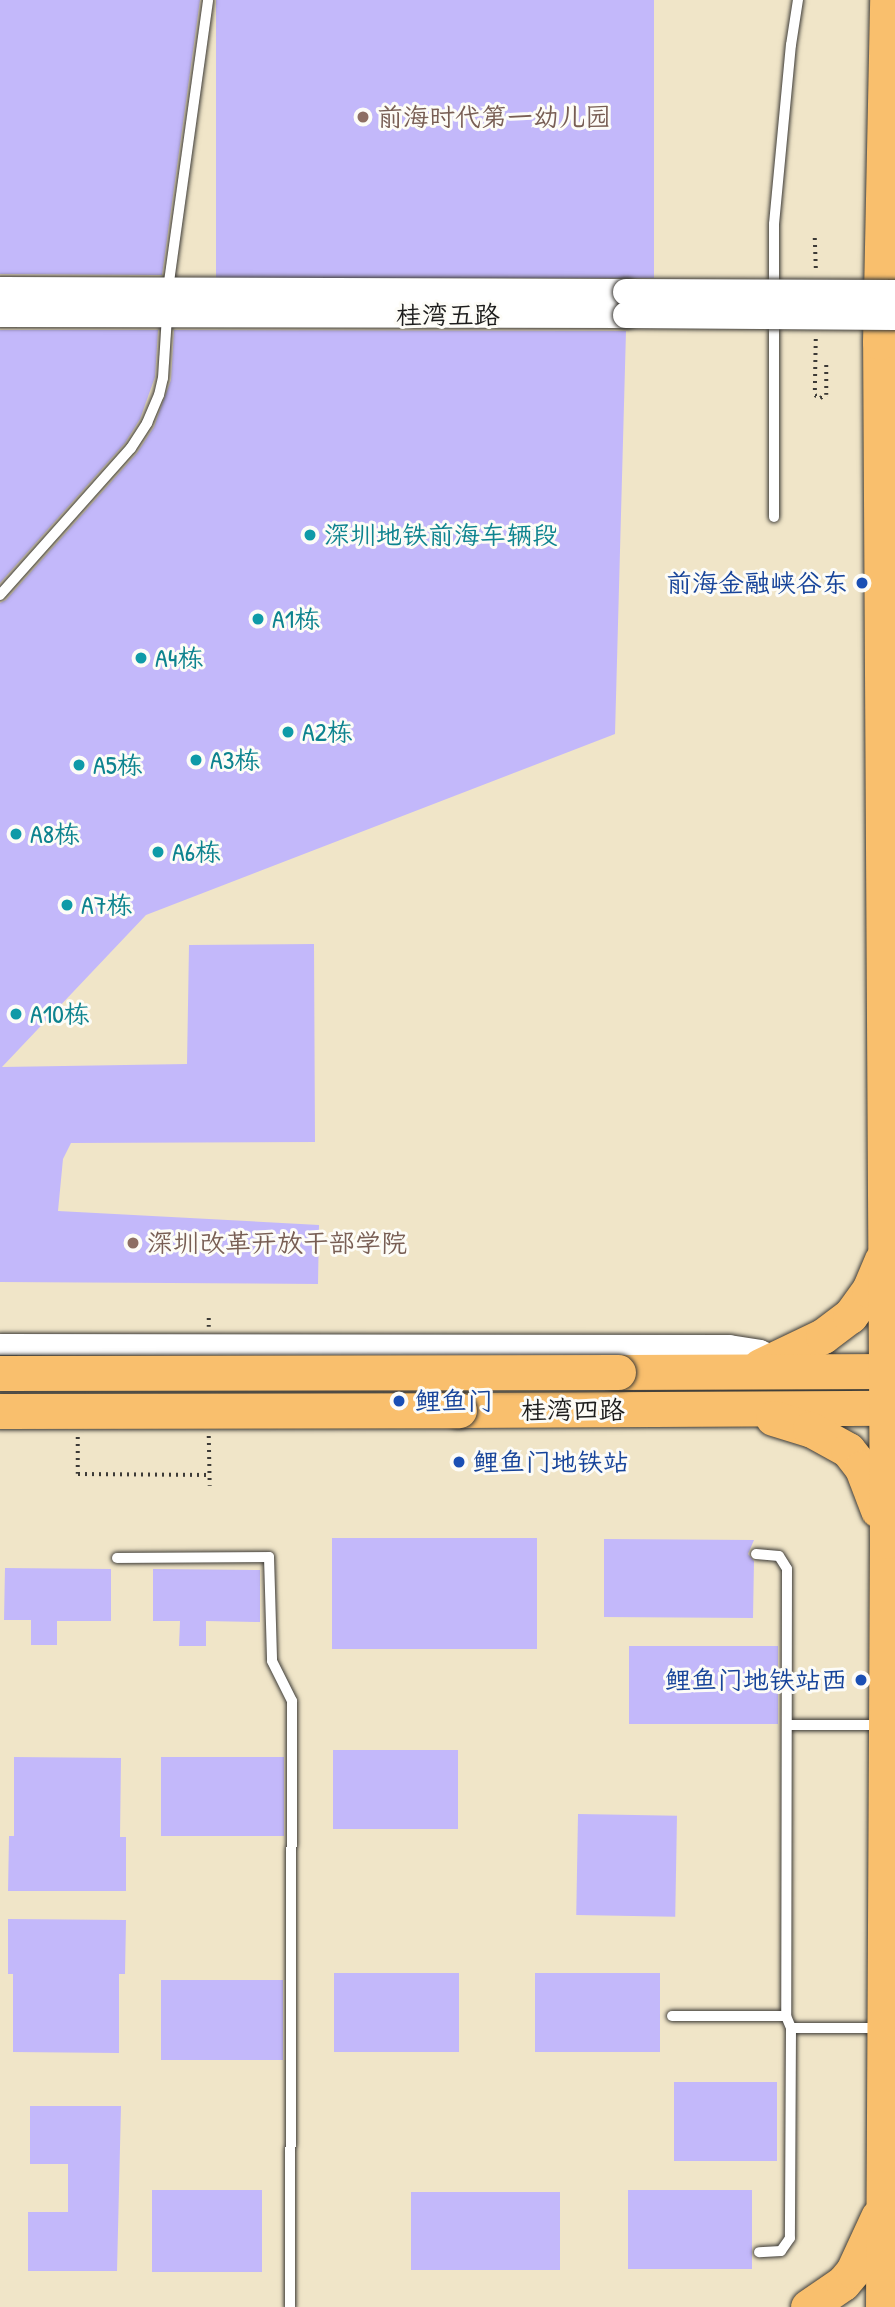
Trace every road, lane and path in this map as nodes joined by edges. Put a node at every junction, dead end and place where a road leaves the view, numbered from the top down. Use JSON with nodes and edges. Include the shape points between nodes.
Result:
{"nodes":[{"id":1,"x":208,"y":0,"type":"edge"},
{"id":2,"x":798,"y":0,"type":"edge"},
{"id":3,"x":887,"y":0,"type":"edge"},
{"id":4,"x":890,"y":277,"type":"edge"},
{"id":5,"x":0,"y":290,"type":"edge"},
{"id":6,"x":167,"y":303,"type":"junction"},
{"id":7,"x":626,"y":304,"type":"junction"},
{"id":8,"x":0,"y":314,"type":"edge"},
{"id":9,"x":890,"y":334,"type":"edge"},
{"id":10,"x":774,"y":517,"type":"dead end"},
{"id":11,"x":0,"y":595,"type":"edge"},
{"id":12,"x":885,"y":1253,"type":"junction"},
{"id":13,"x":0,"y":1345,"type":"edge"},
{"id":14,"x":0,"y":1355,"type":"edge"},
{"id":15,"x":790,"y":1365,"type":"junction"},
{"id":16,"x":890,"y":1371,"type":"edge"},
{"id":17,"x":0,"y":1373,"type":"edge"},
{"id":18,"x":132,"y":1373,"type":"junction"},
{"id":19,"x":890,"y":1408,"type":"edge"},
{"id":20,"x":742,"y":1409,"type":"junction"},
{"id":21,"x":0,"y":1411,"type":"edge"},
{"id":22,"x":65,"y":1435,"type":"dead end"},
{"id":23,"x":210,"y":1475,"type":"dead end"},
{"id":24,"x":887,"y":1541,"type":"junction"},
{"id":25,"x":756,"y":1554,"type":"dead end"},
{"id":26,"x":117,"y":1558,"type":"dead end"},
{"id":27,"x":787,"y":1725,"type":"junction"},
{"id":28,"x":887,"y":1725,"type":"junction"},
{"id":29,"x":673,"y":2016,"type":"dead end"},
{"id":30,"x":786,"y":2016,"type":"junction"},
{"id":31,"x":791,"y":2028,"type":"junction"},
{"id":32,"x":887,"y":2028,"type":"junction"},
{"id":33,"x":884,"y":2201,"type":"junction"},
{"id":34,"x":758,"y":2252,"type":"dead end"},
{"id":35,"x":290,"y":2307,"type":"edge"},
{"id":36,"x":808,"y":2307,"type":"edge"},
{"id":37,"x":883,"y":2307,"type":"edge"}],
"edges":[{"from":1,"to":6,"type":"lane"},
{"from":2,"to":10,"type":"lane","via":[[774,224]]},
{"from":3,"to":4,"type":"main road"},
{"from":4,"to":7,"type":"street","name":"桂湾五路","bridge":true},
{"from":4,"to":9,"type":"main road"},
{"from":5,"to":6,"type":"street","name":"桂湾五路"},
{"from":6,"to":7,"type":"street","name":"桂湾五路"},
{"from":6,"to":8,"type":"street","name":"桂湾五路"},
{"from":6,"to":11,"type":"lane","via":[[163,379],[147,423],[131,448]]},
{"from":7,"to":9,"type":"street","name":"桂湾五路","bridge":true},
{"from":9,"to":12,"type":"main road"},
{"from":12,"to":15,"type":"main road","via":[[869,1290],[850,1316]]},
{"from":12,"to":16,"type":"main road"},
{"from":13,"to":15,"type":"street","via":[[729,1345],[760,1350]]},
{"from":14,"to":18,"type":"street","bridge":true,"via":[[49,1358]]},
{"from":15,"to":16,"type":"main road","name":"桂湾四路"},
{"from":15,"to":18,"type":"main road","name":"桂湾四路","bridge":true,"via":[[747,1371]]},
{"from":16,"to":19,"type":"main road"},
{"from":17,"to":18,"type":"main road","name":"桂湾四路","bridge":true},
{"from":19,"to":20,"type":"main road","name":"桂湾四路"},
{"from":19,"to":24,"type":"main road"},
{"from":20,"to":21,"type":"main road","name":"桂湾四路","bridge":true},
{"from":20,"to":24,"type":"main road","via":[[810,1429],[848,1450],[872,1491]]},
{"from":22,"to":23,"type":"path","via":[[78,1435],[78,1474]]},
{"from":24,"to":28,"type":"main road"},
{"from":25,"to":27,"type":"lane","via":[[779,1556],[787,1569]]},
{"from":26,"to":35,"type":"lane","via":[[270,1557],[272,1661],[292,1701]]},
{"from":27,"to":28,"type":"lane"},
{"from":27,"to":30,"type":"lane"},
{"from":28,"to":32,"type":"main road"},
{"from":29,"to":30,"type":"lane"},
{"from":30,"to":31,"type":"lane"},
{"from":31,"to":32,"type":"lane"},
{"from":31,"to":34,"type":"lane","via":[[790,2238],[781,2250]]},
{"from":32,"to":33,"type":"main road"},
{"from":33,"to":36,"type":"main road","via":[[853,2271]]},
{"from":33,"to":37,"type":"main road"}]}
